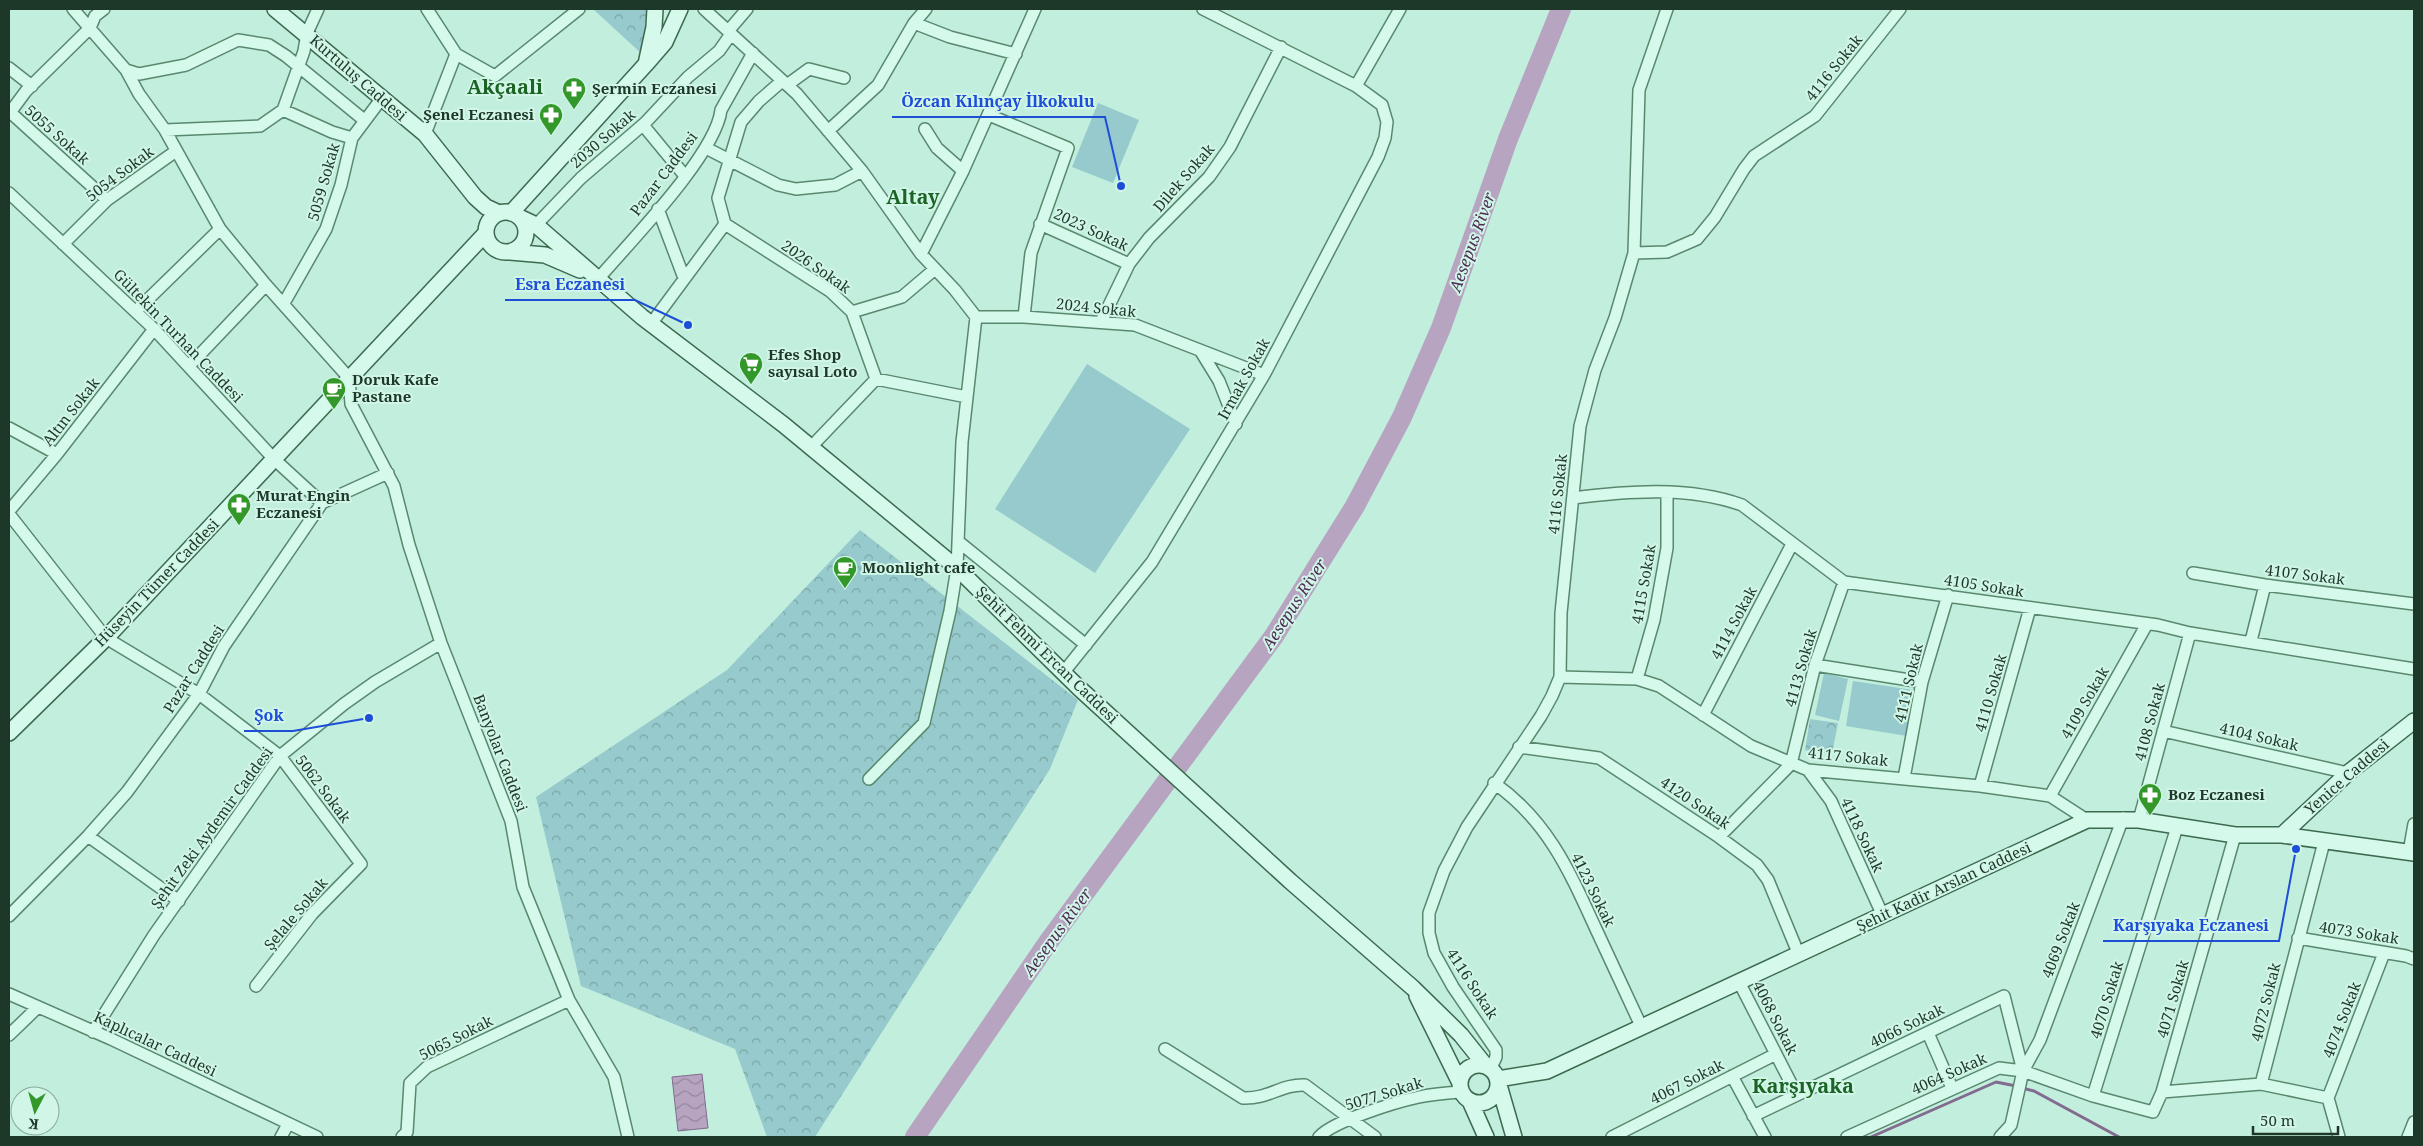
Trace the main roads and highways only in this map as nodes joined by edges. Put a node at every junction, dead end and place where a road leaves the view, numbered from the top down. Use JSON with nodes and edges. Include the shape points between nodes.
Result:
{"nodes":[{"id":1,"x":275,"y":9,"type":"edge"},
{"id":2,"x":655,"y":9,"type":"edge"},
{"id":3,"x":680,"y":9,"type":"edge"},
{"id":4,"x":646,"y":64,"type":"junction"},
{"id":5,"x":510,"y":214,"type":"junction"},
{"id":6,"x":486,"y":233,"type":"junction"},
{"id":7,"x":504,"y":251,"type":"junction"},
{"id":8,"x":454,"y":266,"type":"junction"},
{"id":9,"x":598,"y":279,"type":"junction"},
{"id":10,"x":2414,"y":721,"type":"edge"},
{"id":11,"x":9,"y":733,"type":"edge"},
{"id":12,"x":2282,"y":835,"type":"junction"},
{"id":13,"x":2412,"y":853,"type":"edge"},
{"id":14,"x":1413,"y":988,"type":"junction"},
{"id":15,"x":1493,"y":1074,"type":"junction"},
{"id":16,"x":1464,"y":1092,"type":"junction"},
{"id":17,"x":1486,"y":1137,"type":"edge"},
{"id":18,"x":1514,"y":1137,"type":"edge"}],
"edges":[{"from":1,"to":5,"type":"main road","name":"Kurtuluş Caddesi","via":[[425,134],[475,197],[486,206]]},
{"from":2,"to":4,"type":"main road"},
{"from":3,"to":4,"type":"main road","via":[[665,42]]},
{"from":4,"to":5,"type":"main road"},
{"from":5,"to":6,"type":"main road","via":[[490,220]]},
{"from":5,"to":7,"type":"main road","via":[[525,226],[525,239],[522,245]]},
{"from":5,"to":9,"type":"main road","name":"Şehit Fehmi Ercan Caddesi","via":[[536,225]]},
{"from":6,"to":7,"type":"main road","via":[[488,240]]},
{"from":6,"to":8,"type":"main road","name":"Hüseyin Tümer Caddesi"},
{"from":7,"to":8,"type":"main road","name":"Şehit Fehmi Ercan Caddesi","via":[[477,256]]},
{"from":7,"to":9,"type":"main road","name":"Şehit Fehmi Ercan Caddesi","via":[[545,255]]},
{"from":8,"to":11,"type":"main road","name":"Hüseyin Tümer Caddesi","via":[[106,638]]},
{"from":9,"to":14,"type":"main road","name":"Şehit Fehmi Ercan Caddesi","via":[[651,324],[811,447],[957,568],[1079,688]]},
{"from":10,"to":12,"type":"main road","name":"Yenice Caddesi","via":[[2348,773]]},
{"from":12,"to":13,"type":"main road","name":"Şehit Kadir Arslan Caddesi"},
{"from":12,"to":15,"type":"main road","name":"Şehit Kadir Arslan Caddesi","via":[[2235,835],[2123,818],[2087,820],[1547,1071]]},
{"from":14,"to":15,"type":"main road","name":"Şehit Fehmi Ercan Caddesi","via":[[1461,1035]]},
{"from":14,"to":16,"type":"main road","name":"Şehit Fehmi Ercan Caddesi"},
{"from":15,"to":16,"type":"main road","via":[[1472,1066],[1467,1069],[1463,1074]]},
{"from":15,"to":16,"type":"main road","via":[[1497,1091],[1489,1101],[1482,1103]]},
{"from":15,"to":18,"type":"main road"},
{"from":16,"to":17,"type":"main road","name":"Şehit Fehmi Ercan Caddesi"}]}
